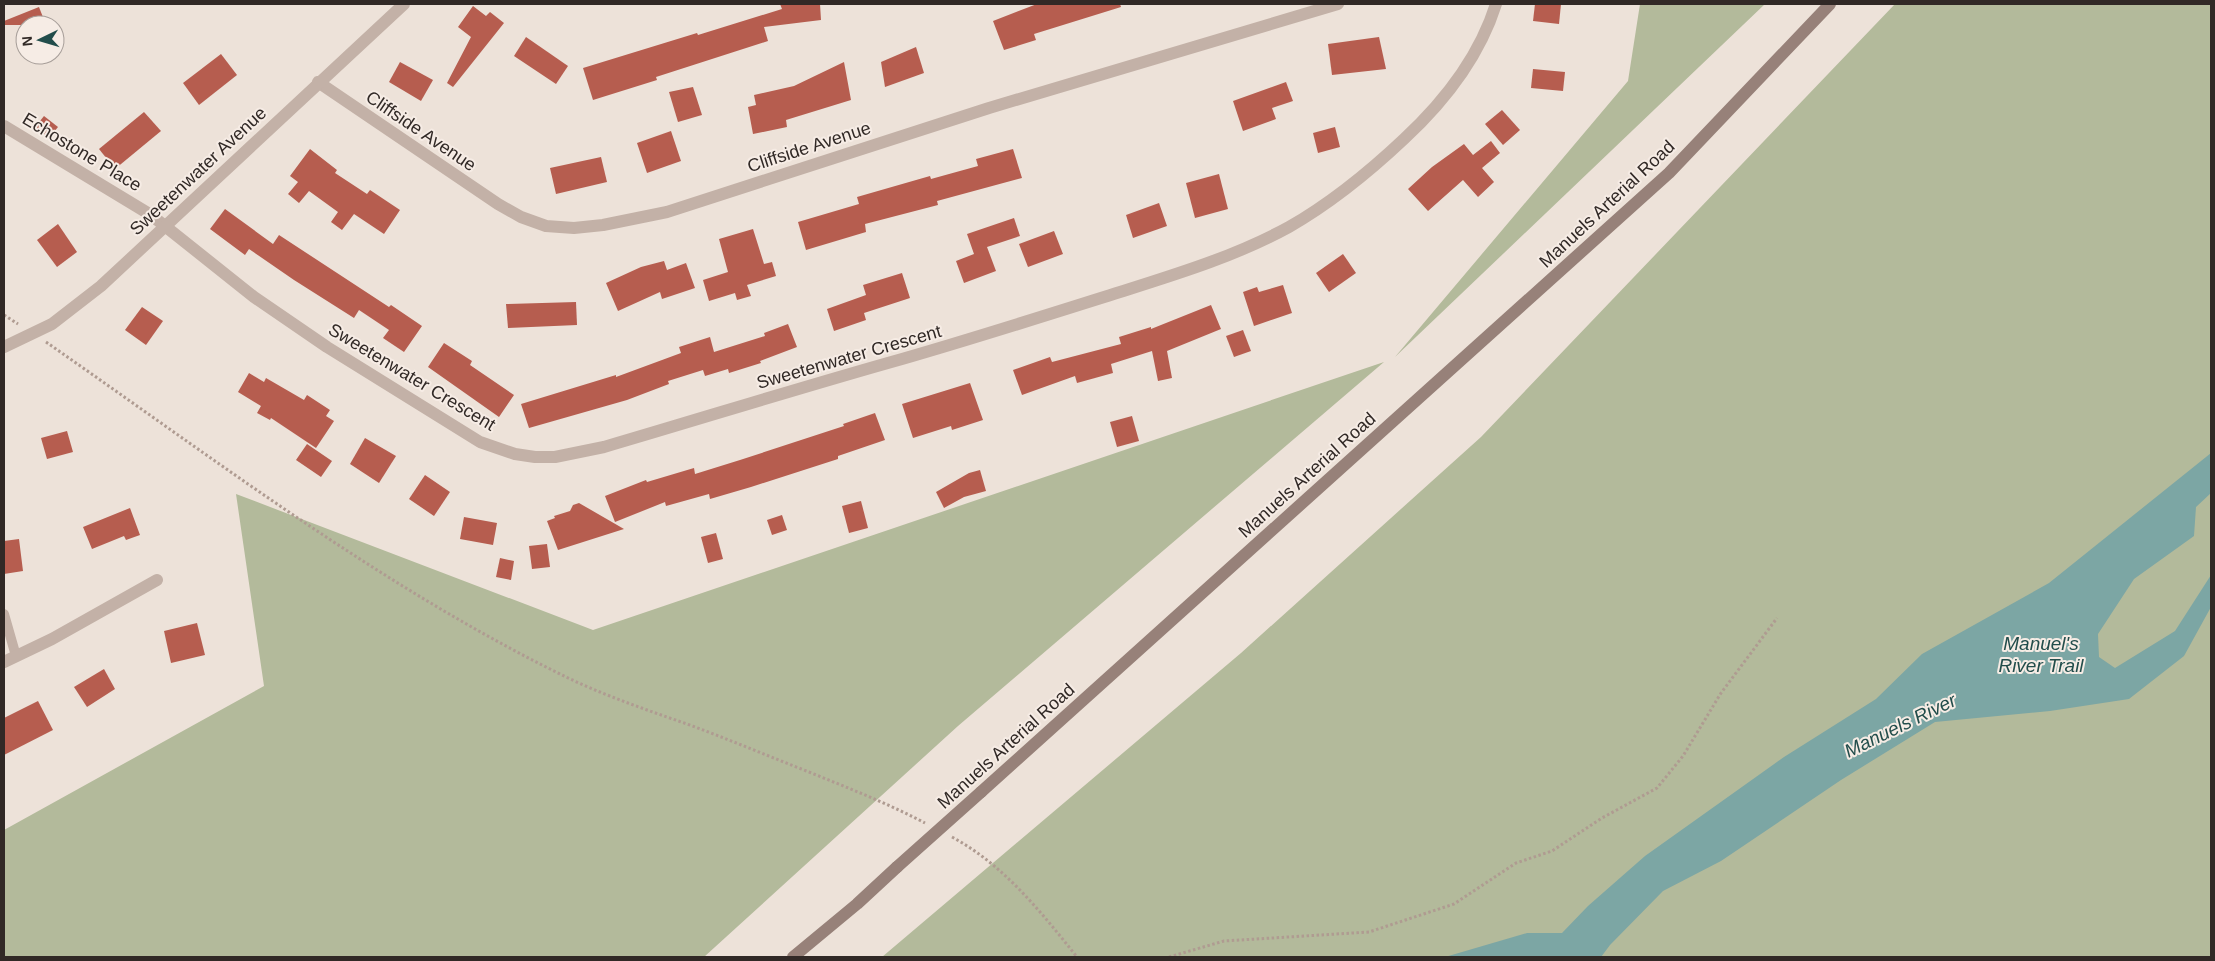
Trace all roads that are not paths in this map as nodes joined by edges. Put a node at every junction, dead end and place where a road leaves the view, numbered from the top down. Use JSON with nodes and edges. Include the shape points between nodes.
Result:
{"nodes":[{"id":1,"x":404,"y":4,"type":"edge"},
{"id":2,"x":1338,"y":4,"type":"edge"},
{"id":3,"x":1496,"y":4,"type":"edge"},
{"id":4,"x":1830,"y":4,"type":"edge"},
{"id":5,"x":318,"y":82,"type":"junction"},
{"id":6,"x":4,"y":126,"type":"edge"},
{"id":7,"x":166,"y":226,"type":"junction"},
{"id":8,"x":4,"y":347,"type":"edge"},
{"id":9,"x":156,"y":580,"type":"dead end"},
{"id":10,"x":4,"y":614,"type":"edge"},
{"id":11,"x":16,"y":656,"type":"junction"},
{"id":12,"x":4,"y":662,"type":"edge"},
{"id":13,"x":793,"y":957,"type":"edge"}],
"edges":[{"from":1,"to":5,"type":"street","name":"Sweetenwater Avenue"},
{"from":2,"to":5,"type":"street","name":"Cliffside Avenue","via":[[997,106],[668,212],[574,228],[546,226],[498,204]]},
{"from":3,"to":7,"type":"street","name":"Sweetenwater Crescent","via":[[1472,59],[1456,83],[1416,128],[1317,210],[1260,241],[1218,260],[993,333],[579,453],[535,457],[480,442],[327,347],[254,297]]},
{"from":4,"to":13,"type":"main road","name":"Manuels Arterial Road","bridge":true,"via":[[1669,173],[857,904]]},
{"from":5,"to":7,"type":"street","name":"Sweetenwater Avenue"},
{"from":6,"to":7,"type":"street","name":"Echostone Place"},
{"from":7,"to":8,"type":"street","name":"Sweetenwater Avenue","via":[[68,313],[34,334]]},
{"from":9,"to":11,"type":"street"},
{"from":10,"to":11,"type":"lane"},
{"from":11,"to":12,"type":"street"}]}
